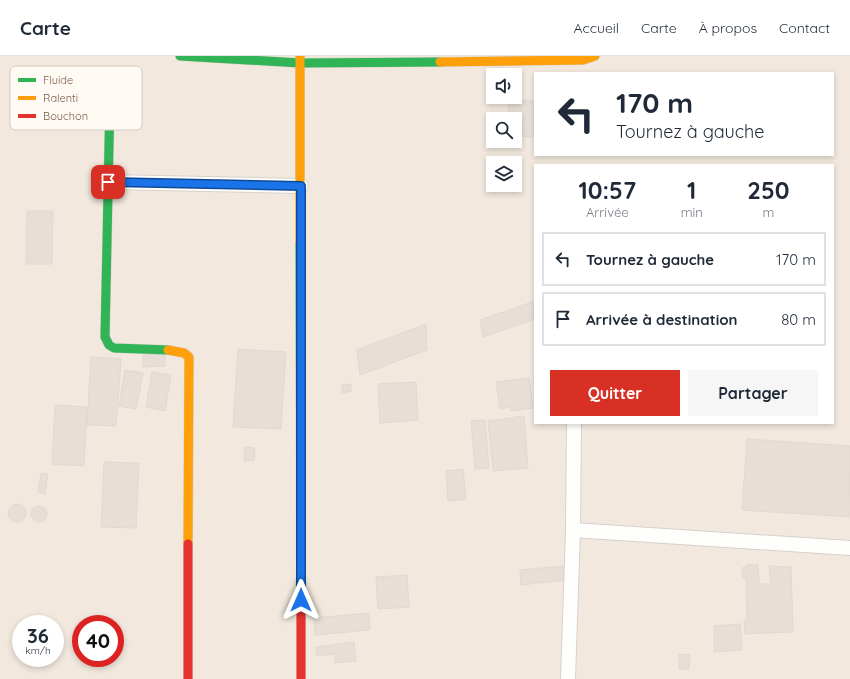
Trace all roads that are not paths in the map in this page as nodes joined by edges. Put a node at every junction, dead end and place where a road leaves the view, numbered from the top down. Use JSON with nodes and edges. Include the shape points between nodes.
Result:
{"nodes":[{"id":1,"x":180,"y":56,"type":"edge"},
{"id":2,"x":596,"y":56,"type":"edge"},
{"id":3,"x":300,"y":60,"type":"edge"},
{"id":4,"x":109,"y":130,"type":"edge"},
{"id":5,"x":108,"y":182,"type":"junction"},
{"id":6,"x":301,"y":186,"type":"junction"},
{"id":7,"x":574,"y":424,"type":"edge"},
{"id":8,"x":573,"y":530,"type":"junction"},
{"id":9,"x":850,"y":548,"type":"edge"},
{"id":10,"x":188,"y":679,"type":"edge"},
{"id":11,"x":300,"y":679,"type":"edge"},
{"id":12,"x":568,"y":679,"type":"edge"}],
"edges":[{"from":1,"to":3,"type":"street"},
{"from":2,"to":3,"type":"street","via":[[583,60]]},
{"from":3,"to":6,"type":"street"},
{"from":4,"to":5,"type":"street"},
{"from":5,"to":6,"type":"street"},
{"from":5,"to":10,"type":"street","via":[[105,336],[109,345],[114,348],[175,350],[189,357]]},
{"from":6,"to":11,"type":"street"},
{"from":7,"to":8,"type":"street"},
{"from":8,"to":9,"type":"street"},
{"from":8,"to":12,"type":"street"}]}
